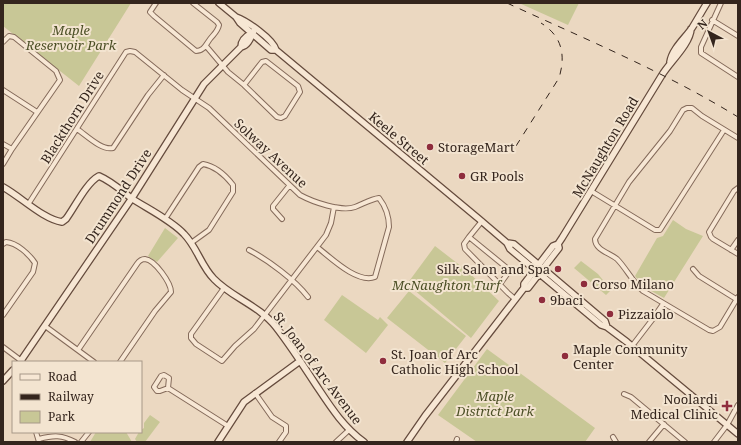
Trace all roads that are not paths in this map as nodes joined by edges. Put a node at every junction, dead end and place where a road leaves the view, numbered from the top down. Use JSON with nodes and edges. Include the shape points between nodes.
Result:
{"nodes":[{"id":1,"x":156,"y":3,"type":"edge"},
{"id":2,"x":193,"y":3,"type":"edge"},
{"id":3,"x":219,"y":3,"type":"edge"},
{"id":4,"x":707,"y":3,"type":"edge"},
{"id":5,"x":721,"y":3,"type":"edge"},
{"id":6,"x":712,"y":20,"type":"junction"},
{"id":7,"x":253,"y":31,"type":"junction"},
{"id":8,"x":738,"y":36,"type":"edge"},
{"id":9,"x":3,"y":42,"type":"edge"},
{"id":10,"x":206,"y":46,"type":"junction"},
{"id":11,"x":223,"y":65,"type":"junction"},
{"id":12,"x":164,"y":75,"type":"junction"},
{"id":13,"x":738,"y":77,"type":"edge"},
{"id":14,"x":244,"y":85,"type":"junction"},
{"id":15,"x":3,"y":90,"type":"edge"},
{"id":16,"x":195,"y":99,"type":"junction"},
{"id":17,"x":37,"y":112,"type":"junction"},
{"id":18,"x":77,"y":129,"type":"junction"},
{"id":19,"x":724,"y":130,"type":"junction"},
{"id":20,"x":738,"y":138,"type":"edge"},
{"id":21,"x":3,"y":144,"type":"edge"},
{"id":22,"x":12,"y":149,"type":"junction"},
{"id":23,"x":3,"y":164,"type":"edge"},
{"id":24,"x":289,"y":186,"type":"junction"},
{"id":25,"x":3,"y":188,"type":"edge"},
{"id":26,"x":738,"y":188,"type":"edge"},
{"id":27,"x":591,"y":191,"type":"junction"},
{"id":28,"x":132,"y":198,"type":"junction"},
{"id":29,"x":28,"y":203,"type":"junction"},
{"id":30,"x":615,"y":205,"type":"junction"},
{"id":31,"x":334,"y":207,"type":"junction"},
{"id":32,"x":282,"y":218,"type":"dead end"},
{"id":33,"x":165,"y":219,"type":"junction"},
{"id":34,"x":482,"y":222,"type":"junction"},
{"id":35,"x":469,"y":238,"type":"junction"},
{"id":36,"x":738,"y":240,"type":"edge"},
{"id":37,"x":191,"y":243,"type":"junction"},
{"id":38,"x":3,"y":244,"type":"edge"},
{"id":39,"x":317,"y":247,"type":"junction"},
{"id":40,"x":249,"y":250,"type":"dead end"},
{"id":41,"x":732,"y":250,"type":"junction"},
{"id":42,"x":738,"y":254,"type":"edge"},
{"id":43,"x":539,"y":269,"type":"junction"},
{"id":44,"x":693,"y":269,"type":"dead end"},
{"id":45,"x":291,"y":280,"type":"junction"},
{"id":46,"x":500,"y":284,"type":"junction"},
{"id":47,"x":224,"y":288,"type":"junction"},
{"id":48,"x":308,"y":297,"type":"dead end"},
{"id":49,"x":737,"y":298,"type":"edge"},
{"id":50,"x":515,"y":299,"type":"junction"},
{"id":51,"x":663,"y":304,"type":"junction"},
{"id":52,"x":3,"y":314,"type":"edge"},
{"id":53,"x":264,"y":316,"type":"junction"},
{"id":54,"x":45,"y":326,"type":"junction"},
{"id":55,"x":632,"y":346,"type":"junction"},
{"id":56,"x":3,"y":347,"type":"edge"},
{"id":57,"x":78,"y":350,"type":"junction"},
{"id":58,"x":20,"y":361,"type":"edge"},
{"id":59,"x":22,"y":361,"type":"edge"},
{"id":60,"x":93,"y":361,"type":"edge"},
{"id":61,"x":121,"y":361,"type":"edge"},
{"id":62,"x":300,"y":361,"type":"junction"},
{"id":63,"x":12,"y":371,"type":"edge"},
{"id":64,"x":3,"y":381,"type":"edge"},
{"id":65,"x":168,"y":388,"type":"dead end"},
{"id":66,"x":255,"y":393,"type":"junction"},
{"id":67,"x":624,"y":394,"type":"dead end"},
{"id":68,"x":738,"y":406,"type":"edge"},
{"id":69,"x":664,"y":424,"type":"junction"},
{"id":70,"x":727,"y":425,"type":"junction"},
{"id":71,"x":228,"y":426,"type":"junction"},
{"id":72,"x":349,"y":430,"type":"junction"},
{"id":73,"x":88,"y":433,"type":"edge"},
{"id":74,"x":738,"y":434,"type":"edge"},
{"id":75,"x":613,"y":437,"type":"dead end"},
{"id":76,"x":39,"y":440,"type":"edge"},
{"id":77,"x":75,"y":442,"type":"edge"},
{"id":78,"x":81,"y":442,"type":"edge"},
{"id":79,"x":218,"y":442,"type":"edge"},
{"id":80,"x":279,"y":442,"type":"edge"},
{"id":81,"x":336,"y":442,"type":"edge"},
{"id":82,"x":364,"y":442,"type":"edge"},
{"id":83,"x":407,"y":442,"type":"edge"},
{"id":84,"x":616,"y":442,"type":"edge"},
{"id":85,"x":649,"y":442,"type":"edge"},
{"id":86,"x":686,"y":442,"type":"edge"},
{"id":87,"x":714,"y":442,"type":"edge"}],
"edges":[{"from":1,"to":10,"type":"street","via":[[150,12],[154,16],[196,51]]},
{"from":2,"to":10,"type":"street","via":[[219,25]]},
{"from":3,"to":7,"type":"street","name":"Keele Street","via":[[240,23]]},
{"from":4,"to":27,"type":"street","name":"McNaughton Road","via":[[691,29],[691,35],[676,59],[670,62]]},
{"from":5,"to":6,"type":"street"},
{"from":6,"to":8,"type":"street"},
{"from":6,"to":13,"type":"street","via":[[701,53]]},
{"from":7,"to":11,"type":"street","name":"Drummond Drive"},
{"from":7,"to":34,"type":"street","name":"Keele Street","via":[[271,50],[276,50]]},
{"from":9,"to":17,"type":"street","via":[[9,36],[14,37],[59,76],[59,83]]},
{"from":10,"to":11,"type":"street"},
{"from":11,"to":14,"type":"street"},
{"from":11,"to":16,"type":"street","name":"Drummond Drive","via":[[209,78]]},
{"from":12,"to":16,"type":"street","name":"Blackthorn Drive"},
{"from":12,"to":18,"type":"street","via":[[113,148],[102,147]]},
{"from":12,"to":18,"type":"street","name":"Blackthorn Drive","via":[[135,52],[126,52]]},
{"from":14,"to":14,"type":"street","via":[[272,114],[280,118],[285,116],[300,92],[298,86],[266,61],[262,62]]},
{"from":15,"to":17,"type":"street"},
{"from":16,"to":24,"type":"street","name":"Solway Avenue","via":[[209,108],[273,167]]},
{"from":16,"to":28,"type":"street","name":"Drummond Drive"},
{"from":17,"to":22,"type":"street"},
{"from":18,"to":29,"type":"street","name":"Blackthorn Drive"},
{"from":19,"to":20,"type":"street"},
{"from":19,"to":30,"type":"street","via":[[692,108],[683,110],[670,131],[629,182]]},
{"from":19,"to":30,"type":"street","via":[[660,230],[655,230]]},
{"from":21,"to":22,"type":"street"},
{"from":22,"to":23,"type":"street"},
{"from":24,"to":31,"type":"street","name":"Solway Avenue","via":[[306,198]]},
{"from":24,"to":32,"type":"street","via":[[273,206]]},
{"from":25,"to":29,"type":"street","name":"St. Joan of Arc Avenue"},
{"from":26,"to":41,"type":"street","via":[[709,232],[710,237]]},
{"from":27,"to":30,"type":"street"},
{"from":27,"to":43,"type":"street","name":"McNaughton Road","via":[[558,244],[559,248]]},
{"from":28,"to":29,"type":"street","name":"St. Joan of Arc Avenue","via":[[99,176],[88,186],[62,222],[55,221]]},
{"from":28,"to":33,"type":"street","name":"St. Joan of Arc Avenue"},
{"from":28,"to":54,"type":"street","name":"Drummond Drive"},
{"from":30,"to":51,"type":"street","via":[[595,243],[616,259],[642,291]]},
{"from":31,"to":39,"type":"street","via":[[330,228]]},
{"from":31,"to":39,"type":"street","name":"Solway Avenue","via":[[354,207],[379,198],[385,206],[389,227],[376,275],[368,278],[352,274]]},
{"from":33,"to":37,"type":"street","name":"St. Joan of Arc Avenue"},
{"from":33,"to":37,"type":"street","via":[[199,167],[203,164],[222,174],[233,185],[233,192],[209,230]]},
{"from":34,"to":35,"type":"street"},
{"from":34,"to":43,"type":"street","name":"Keele Street","via":[[507,243],[514,244]]},
{"from":35,"to":46,"type":"street","via":[[464,244],[465,249]]},
{"from":35,"to":46,"type":"street","via":[[507,268],[508,273]]},
{"from":36,"to":41,"type":"street"},
{"from":37,"to":47,"type":"street","name":"St. Joan of Arc Avenue","via":[[210,275]]},
{"from":38,"to":52,"type":"street","via":[[12,242],[35,262],[33,272]]},
{"from":39,"to":45,"type":"street"},
{"from":40,"to":45,"type":"street"},
{"from":41,"to":42,"type":"street"},
{"from":43,"to":50,"type":"street","name":"McNaughton Road","via":[[528,288],[524,288]]},
{"from":43,"to":55,"type":"street","name":"Keele Street","via":[[601,325]]},
{"from":44,"to":49,"type":"street","via":[[698,276]]},
{"from":45,"to":48,"type":"street"},
{"from":45,"to":53,"type":"street"},
{"from":46,"to":50,"type":"street"},
{"from":47,"to":53,"type":"street","name":"St. Joan of Arc Avenue"},
{"from":47,"to":53,"type":"street","via":[[191,334],[192,341],[196,344],[222,361]]},
{"from":49,"to":51,"type":"street","via":[[720,327],[713,331]]},
{"from":50,"to":83,"type":"street","name":"McNaughton Road"},
{"from":51,"to":55,"type":"street"},
{"from":53,"to":62,"type":"street","name":"St. Joan of Arc Avenue"},
{"from":54,"to":57,"type":"street"},
{"from":54,"to":59,"type":"street","name":"Drummond Drive"},
{"from":55,"to":70,"type":"street","name":"Keele Street"},
{"from":56,"to":58,"type":"street"},
{"from":57,"to":60,"type":"street"},
{"from":57,"to":61,"type":"street","via":[[137,264],[140,260],[146,259],[156,266],[166,279],[171,292]]},
{"from":62,"to":66,"type":"street"},
{"from":62,"to":72,"type":"street","name":"St. Joan of Arc Avenue"},
{"from":63,"to":64,"type":"street"},
{"from":65,"to":71,"type":"street"},
{"from":66,"to":71,"type":"street","via":[[240,406]]},
{"from":66,"to":80,"type":"street","via":[[272,417],[286,426],[286,432]]},
{"from":67,"to":69,"type":"street"},
{"from":68,"to":70,"type":"street"},
{"from":69,"to":85,"type":"street"},
{"from":69,"to":86,"type":"street"},
{"from":70,"to":74,"type":"street","name":"Keele Street"},
{"from":70,"to":87,"type":"street"},
{"from":71,"to":79,"type":"street"},
{"from":72,"to":81,"type":"street"},
{"from":72,"to":82,"type":"street","name":"St. Joan of Arc Avenue"},
{"from":73,"to":78,"type":"street"},
{"from":75,"to":84,"type":"street"},
{"from":76,"to":77,"type":"street","via":[[63,436]]}]}
